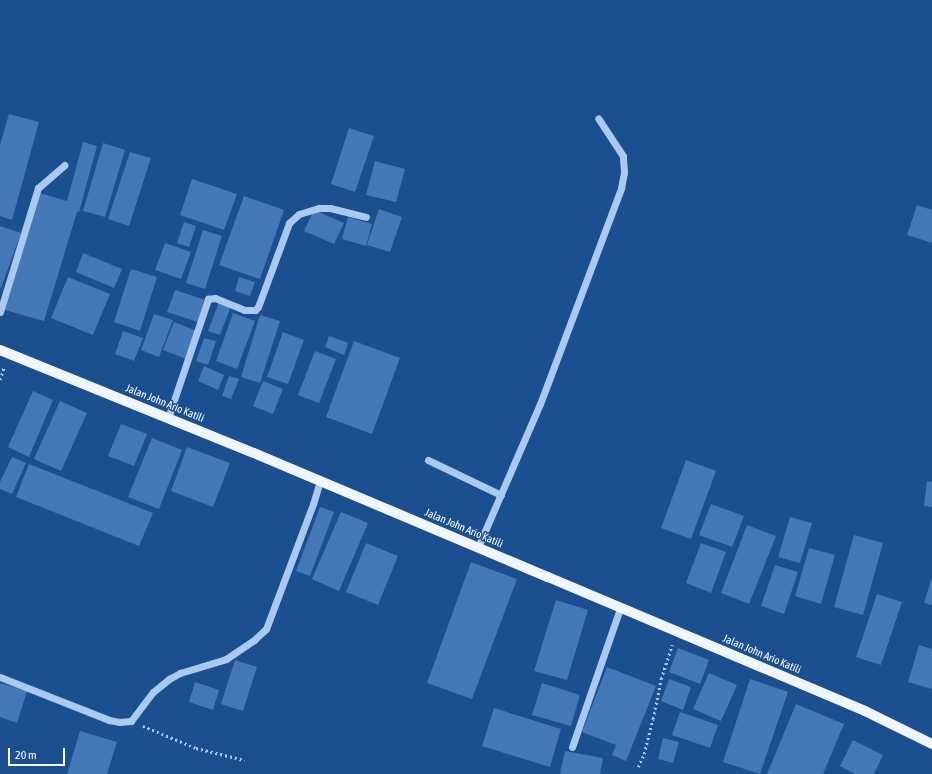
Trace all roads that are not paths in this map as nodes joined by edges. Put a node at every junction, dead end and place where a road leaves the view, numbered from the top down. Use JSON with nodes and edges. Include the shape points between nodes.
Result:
{"nodes":[{"id":1,"x":598,"y":118,"type":"dead end"},
{"id":2,"x":64,"y":165,"type":"dead end"},
{"id":3,"x":366,"y":217,"type":"dead end"},
{"id":4,"x":0,"y":312,"type":"edge"},
{"id":5,"x":0,"y":350,"type":"edge"},
{"id":6,"x":168,"y":418,"type":"junction"},
{"id":7,"x":428,"y":460,"type":"dead end"},
{"id":8,"x":320,"y":481,"type":"junction"},
{"id":9,"x":501,"y":495,"type":"junction"},
{"id":10,"x":478,"y":548,"type":"junction"},
{"id":11,"x":620,"y":608,"type":"junction"},
{"id":12,"x":0,"y":677,"type":"edge"},
{"id":13,"x":916,"y":734,"type":"junction"},
{"id":14,"x":932,"y":736,"type":"edge"},
{"id":15,"x":932,"y":744,"type":"edge"},
{"id":16,"x":572,"y":747,"type":"dead end"}],
"edges":[{"from":1,"to":9,"type":"street","via":[[623,156],[621,188],[540,404]]},
{"from":2,"to":4,"type":"street","via":[[38,188]]},
{"from":3,"to":6,"type":"street","via":[[330,208],[319,208],[299,214],[289,223],[255,310],[245,310],[215,298],[208,299]]},
{"from":5,"to":6,"type":"main road","name":"Jalan John Ario Katili"},
{"from":6,"to":8,"type":"main road","name":"Jalan John Ario Katili"},
{"from":7,"to":9,"type":"street"},
{"from":8,"to":10,"type":"main road","name":"Jalan John Ario Katili"},
{"from":8,"to":12,"type":"street","via":[[266,629],[226,659],[169,679],[153,692],[131,721],[109,720]]},
{"from":9,"to":10,"type":"street"},
{"from":10,"to":11,"type":"main road","name":"Jalan John Ario Katili"},
{"from":11,"to":13,"type":"main road","name":"Jalan John Ario Katili"},
{"from":11,"to":16,"type":"street"},
{"from":13,"to":14,"type":"main road","name":"Jalan John Ario Katili"},
{"from":13,"to":15,"type":"main road","name":"Jalan John Ario Katili"}]}
